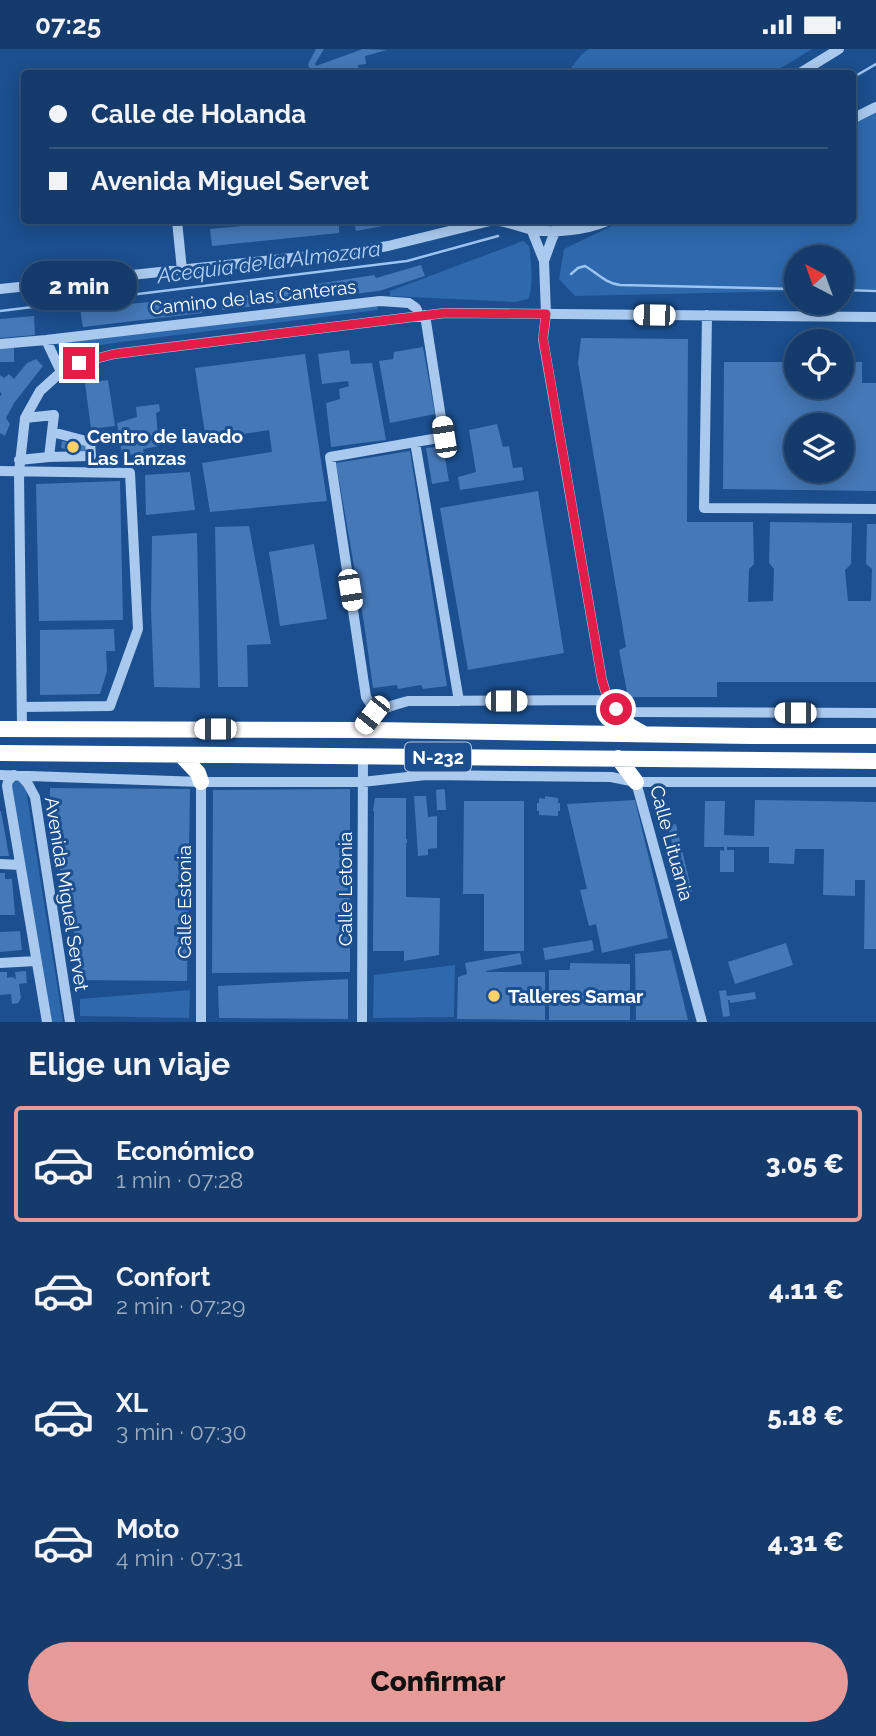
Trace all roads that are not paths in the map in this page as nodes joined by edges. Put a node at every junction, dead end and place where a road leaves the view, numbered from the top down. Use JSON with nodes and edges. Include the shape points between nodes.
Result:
{"nodes":[{"id":1,"x":839,"y":49,"type":"edge"},
{"id":2,"x":805,"y":70,"type":"edge"},
{"id":3,"x":876,"y":107,"type":"edge"},
{"id":4,"x":856,"y":116,"type":"edge"},
{"id":5,"x":177,"y":224,"type":"edge"},
{"id":6,"x":478,"y":224,"type":"edge"},
{"id":7,"x":560,"y":224,"type":"edge"},
{"id":8,"x":599,"y":224,"type":"edge"},
{"id":9,"x":531,"y":225,"type":"edge"},
{"id":10,"x":544,"y":261,"type":"junction"},
{"id":11,"x":182,"y":270,"type":"junction"},
{"id":12,"x":0,"y":289,"type":"edge"},
{"id":13,"x":546,"y":314,"type":"junction"},
{"id":14,"x":422,"y":315,"type":"junction"},
{"id":15,"x":708,"y":315,"type":"junction"},
{"id":16,"x":876,"y":317,"type":"edge"},
{"id":17,"x":46,"y":340,"type":"junction"},
{"id":18,"x":0,"y":344,"type":"edge"},
{"id":19,"x":61,"y":372,"type":"junction"},
{"id":20,"x":25,"y":418,"type":"junction"},
{"id":21,"x":52,"y":432,"type":"junction"},
{"id":22,"x":415,"y":442,"type":"junction"},
{"id":23,"x":48,"y":457,"type":"junction"},
{"id":24,"x":19,"y":466,"type":"junction"},
{"id":25,"x":0,"y":471,"type":"edge"},
{"id":26,"x":876,"y":509,"type":"edge"},
{"id":27,"x":459,"y":701,"type":"junction"},
{"id":28,"x":612,"y":705,"type":"junction"},
{"id":29,"x":22,"y":707,"type":"junction"},
{"id":30,"x":376,"y":712,"type":"junction"},
{"id":31,"x":876,"y":713,"type":"edge"},
{"id":32,"x":0,"y":729,"type":"edge"},
{"id":33,"x":22,"y":729,"type":"junction"},
{"id":34,"x":360,"y":730,"type":"junction"},
{"id":35,"x":645,"y":734,"type":"junction"},
{"id":36,"x":876,"y":736,"type":"edge"},
{"id":37,"x":0,"y":753,"type":"edge"},
{"id":38,"x":181,"y":755,"type":"junction"},
{"id":39,"x":221,"y":755,"type":"junction"},
{"id":40,"x":363,"y":756,"type":"junction"},
{"id":41,"x":481,"y":758,"type":"junction"},
{"id":42,"x":618,"y":758,"type":"junction"},
{"id":43,"x":640,"y":758,"type":"junction"},
{"id":44,"x":876,"y":761,"type":"edge"},
{"id":45,"x":481,"y":775,"type":"junction"},
{"id":46,"x":14,"y":776,"type":"edge"},
{"id":47,"x":44,"y":777,"type":"junction"},
{"id":48,"x":201,"y":782,"type":"junction"},
{"id":49,"x":362,"y":782,"type":"junction"},
{"id":50,"x":636,"y":782,"type":"junction"},
{"id":51,"x":876,"y":782,"type":"edge"},
{"id":52,"x":35,"y":797,"type":"junction"},
{"id":53,"x":0,"y":864,"type":"edge"},
{"id":54,"x":20,"y":865,"type":"junction"},
{"id":55,"x":36,"y":961,"type":"junction"},
{"id":56,"x":0,"y":963,"type":"edge"},
{"id":57,"x":47,"y":1022,"type":"edge"},
{"id":58,"x":70,"y":1022,"type":"edge"},
{"id":59,"x":201,"y":1022,"type":"edge"},
{"id":60,"x":362,"y":1022,"type":"edge"},
{"id":61,"x":702,"y":1022,"type":"edge"}],
"edges":[{"from":1,"to":2,"type":"street"},
{"from":3,"to":4,"type":"street"},
{"from":5,"to":11,"type":"street"},
{"from":6,"to":11,"type":"street","via":[[358,251]]},
{"from":7,"to":8,"type":"street","via":[[573,229]]},
{"from":7,"to":9,"type":"street"},
{"from":7,"to":10,"type":"street"},
{"from":9,"to":10,"type":"street"},
{"from":10,"to":13,"type":"street"},
{"from":11,"to":12,"type":"street"},
{"from":13,"to":14,"type":"street"},
{"from":13,"to":15,"type":"street"},
{"from":13,"to":28,"type":"street","via":[[543,338],[602,680]]},
{"from":14,"to":17,"type":"street","name":"Camino de las Canteras","via":[[409,303],[380,301]]},
{"from":14,"to":19,"type":"street","via":[[114,354]]},
{"from":14,"to":22,"type":"street","via":[[444,437]]},
{"from":15,"to":16,"type":"street"},
{"from":15,"to":26,"type":"street","via":[[704,508]]},
{"from":17,"to":18,"type":"street","name":"Camino de las Canteras"},
{"from":17,"to":19,"type":"street"},
{"from":19,"to":20,"type":"street","via":[[40,391]]},
{"from":20,"to":21,"type":"street","via":[[54,415]]},
{"from":20,"to":24,"type":"street"},
{"from":21,"to":23,"type":"street"},
{"from":21,"to":23,"type":"street","via":[[90,442],[90,456]]},
{"from":22,"to":27,"type":"street"},
{"from":22,"to":30,"type":"street","via":[[330,457],[366,697]]},
{"from":23,"to":24,"type":"street"},
{"from":24,"to":25,"type":"street"},
{"from":24,"to":29,"type":"street"},
{"from":24,"to":29,"type":"street","via":[[130,473],[138,629],[110,706]]},
{"from":27,"to":28,"type":"street"},
{"from":27,"to":30,"type":"street","via":[[408,701]]},
{"from":28,"to":31,"type":"street","via":[[633,712]]},
{"from":28,"to":35,"type":"highway","via":[[628,725]]},
{"from":29,"to":33,"type":"street"},
{"from":30,"to":34,"type":"street"},
{"from":32,"to":33,"type":"highway","number":"N-232"},
{"from":33,"to":34,"type":"highway","number":"N-232"},
{"from":34,"to":35,"type":"highway","number":"N-232"},
{"from":35,"to":36,"type":"highway","number":"N-232"},
{"from":37,"to":38,"type":"highway","number":"N-232"},
{"from":38,"to":39,"type":"highway","number":"N-232"},
{"from":38,"to":48,"type":"highway"},
{"from":39,"to":40,"type":"highway","number":"N-232"},
{"from":39,"to":48,"type":"highway"},
{"from":40,"to":41,"type":"highway","number":"N-232"},
{"from":40,"to":49,"type":"street","name":"Calle Letonia"},
{"from":41,"to":42,"type":"highway","number":"N-232"},
{"from":41,"to":45,"type":"highway"},
{"from":42,"to":43,"type":"highway","number":"N-232"},
{"from":42,"to":50,"type":"highway"},
{"from":43,"to":44,"type":"highway","number":"N-232"},
{"from":43,"to":50,"type":"highway"},
{"from":45,"to":49,"type":"street"},
{"from":45,"to":50,"type":"street","via":[[611,777]]},
{"from":46,"to":47,"type":"street"},
{"from":46,"to":52,"type":"street","name":"Avenida Miguel Servet","via":[[28,784]]},
{"from":46,"to":54,"type":"street","via":[[7,786]]},
{"from":47,"to":48,"type":"street"},
{"from":47,"to":52,"type":"street"},
{"from":48,"to":49,"type":"street"},
{"from":48,"to":59,"type":"street","name":"Calle Estonia"},
{"from":49,"to":60,"type":"street","name":"Calle Letonia"},
{"from":50,"to":51,"type":"street","name":"Calle Lituania"},
{"from":50,"to":61,"type":"street","name":"Calle Lituania"},
{"from":52,"to":58,"type":"street","name":"Avenida Miguel Servet"},
{"from":53,"to":54,"type":"street"},
{"from":54,"to":55,"type":"street"},
{"from":55,"to":56,"type":"street"},
{"from":55,"to":57,"type":"street"}]}
